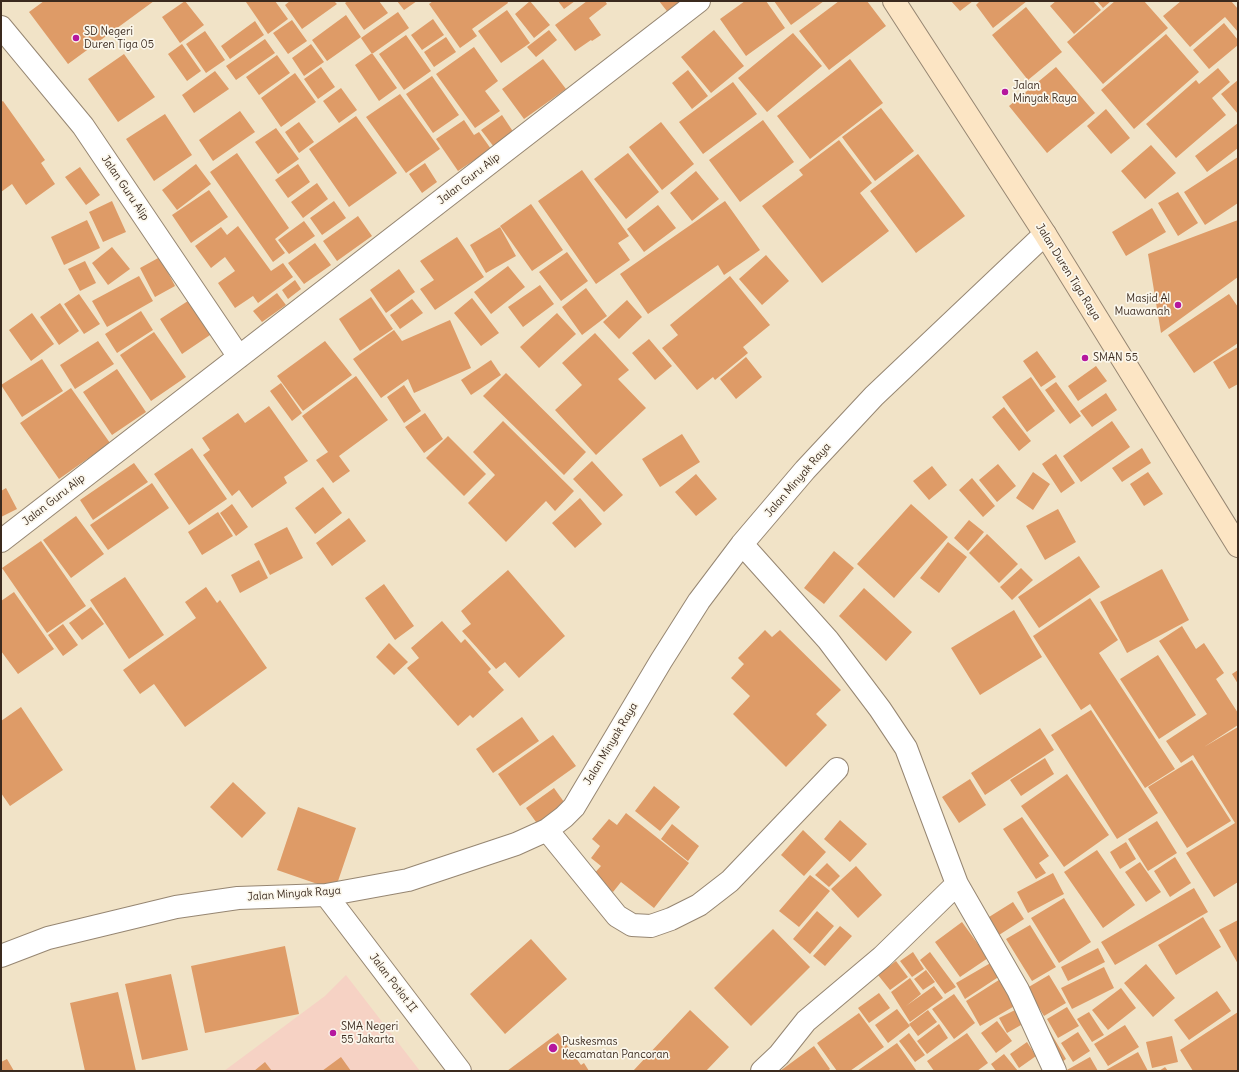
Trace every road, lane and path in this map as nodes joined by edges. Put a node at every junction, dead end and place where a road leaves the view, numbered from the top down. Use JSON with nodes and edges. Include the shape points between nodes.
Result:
{"nodes":[{"id":1,"x":699,"y":1,"type":"edge"},
{"id":2,"x":894,"y":1,"type":"edge"},
{"id":3,"x":1,"y":27,"type":"edge"},
{"id":4,"x":1045,"y":234,"type":"junction"},
{"id":5,"x":240,"y":357,"type":"junction"},
{"id":6,"x":1235,"y":535,"type":"edge"},
{"id":7,"x":1,"y":541,"type":"edge"},
{"id":8,"x":742,"y":544,"type":"junction"},
{"id":9,"x":837,"y":769,"type":"dead end"},
{"id":10,"x":547,"y":830,"type":"junction"},
{"id":11,"x":957,"y":884,"type":"junction"},
{"id":12,"x":326,"y":895,"type":"junction"},
{"id":13,"x":1,"y":956,"type":"edge"},
{"id":14,"x":460,"y":1071,"type":"edge"},
{"id":15,"x":762,"y":1071,"type":"edge"},
{"id":16,"x":1055,"y":1071,"type":"edge"}],
"edges":[{"from":1,"to":5,"type":"street","name":"Jalan Guru Alip"},
{"from":2,"to":4,"type":"main road","name":"Jalan Duren Tiga Raya"},
{"from":3,"to":5,"type":"street","name":"Jalan Guru Alip","via":[[83,126]]},
{"from":4,"to":6,"type":"main road","name":"Jalan Duren Tiga Raya"},
{"from":4,"to":8,"type":"street","name":"Jalan Minyak Raya","via":[[874,396],[805,470]]},
{"from":5,"to":7,"type":"street","name":"Jalan Guru Alip"},
{"from":8,"to":10,"type":"street","name":"Jalan Minyak Raya","via":[[699,601],[574,807]]},
{"from":8,"to":11,"type":"street","via":[[828,640],[906,748]]},
{"from":9,"to":10,"type":"street","via":[[730,881],[699,905],[651,926],[632,925],[617,916]]},
{"from":10,"to":12,"type":"street","name":"Jalan Minyak Raya","via":[[516,844],[408,880]]},
{"from":11,"to":15,"type":"street","via":[[882,957],[806,1022]]},
{"from":11,"to":16,"type":"street","via":[[1018,990]]},
{"from":12,"to":13,"type":"street","name":"Jalan Minyak Raya","via":[[238,898],[176,907],[48,938]]},
{"from":12,"to":14,"type":"street","name":"Jalan Potlot II"}]}
